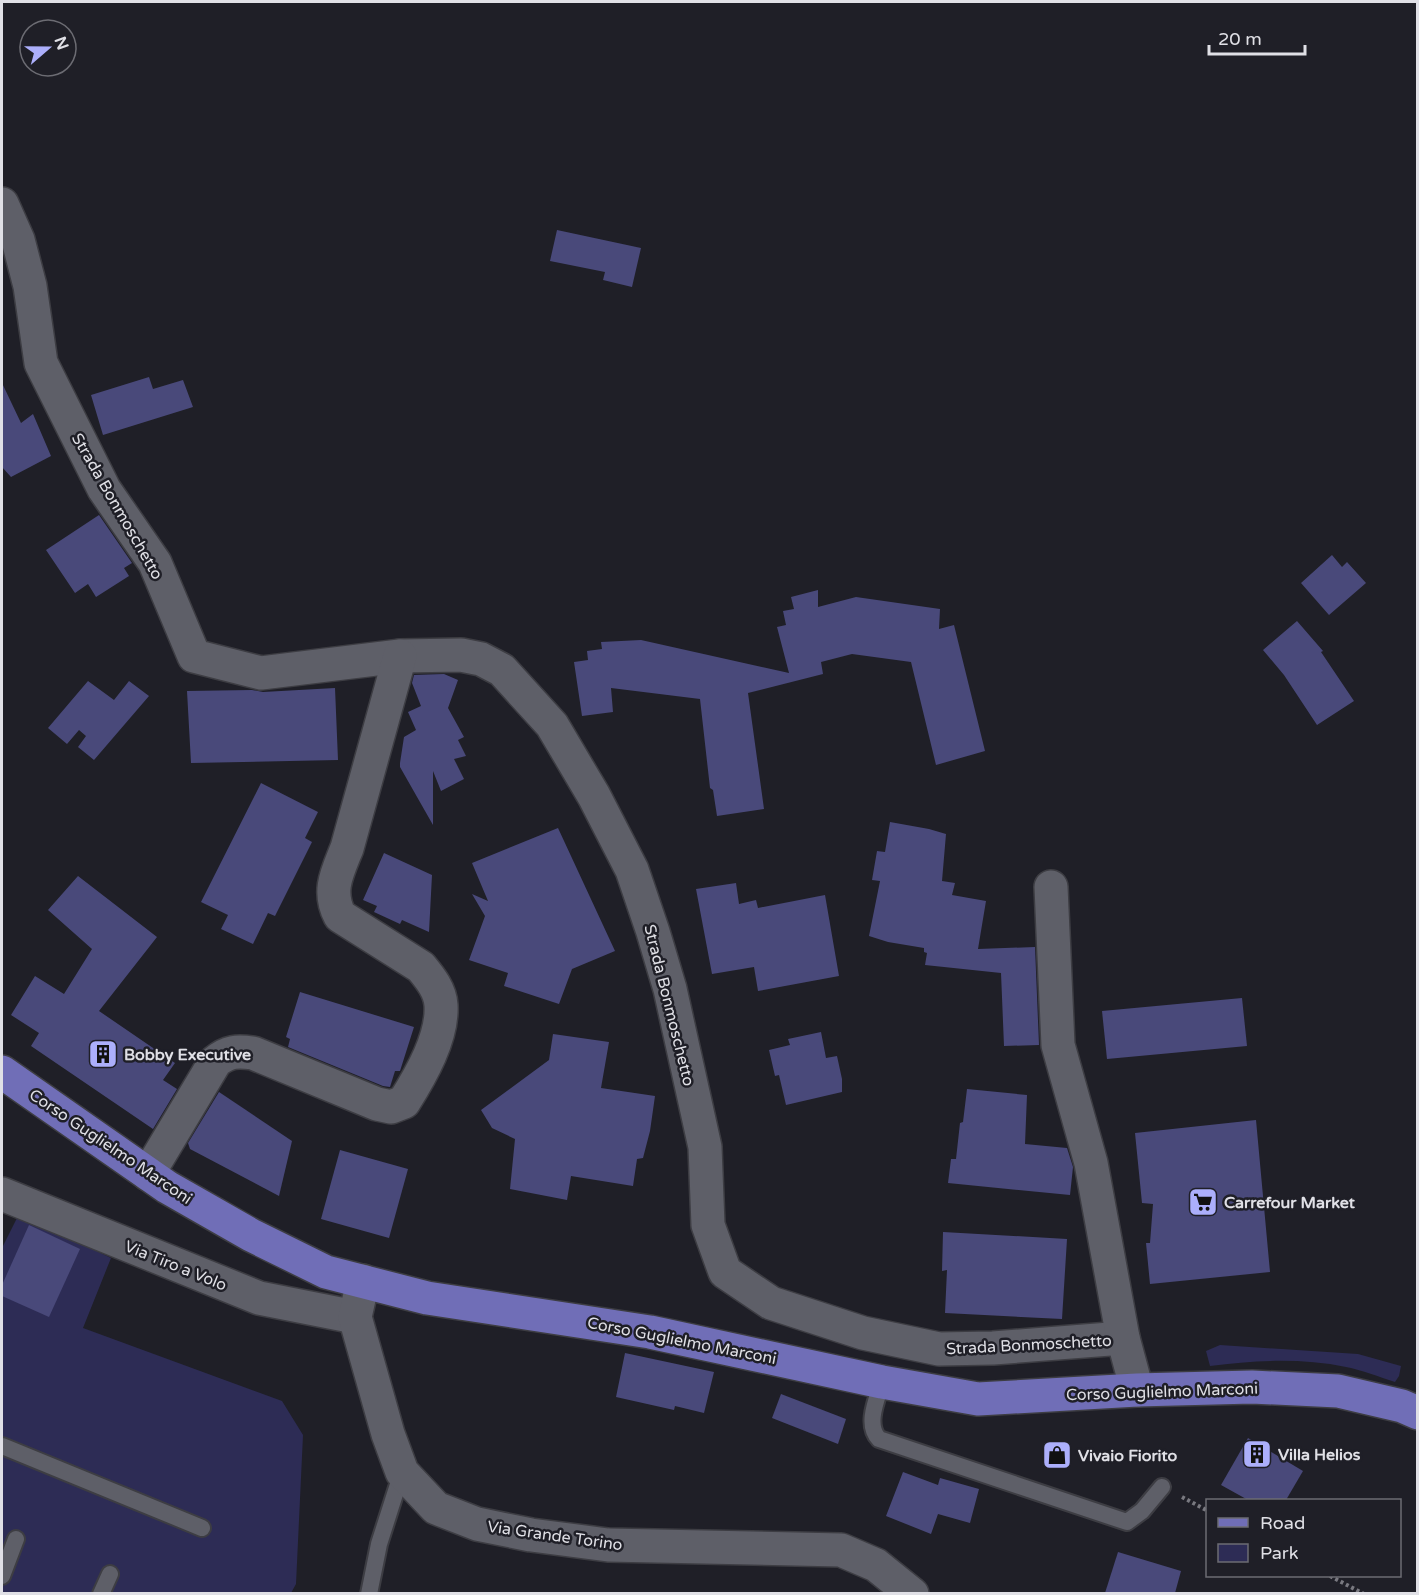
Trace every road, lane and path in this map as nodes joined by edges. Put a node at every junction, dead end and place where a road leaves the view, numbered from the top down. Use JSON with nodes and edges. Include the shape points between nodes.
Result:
{"nodes":[{"id":1,"x":2,"y":204,"type":"edge"},
{"id":2,"x":400,"y":656,"type":"junction"},
{"id":3,"x":1051,"y":887,"type":"dead end"},
{"id":4,"x":2,"y":1072,"type":"edge"},
{"id":5,"x":148,"y":1174,"type":"junction"},
{"id":6,"x":2,"y":1194,"type":"edge"},
{"id":7,"x":363,"y":1281,"type":"junction"},
{"id":8,"x":355,"y":1317,"type":"junction"},
{"id":9,"x":1123,"y":1338,"type":"junction"},
{"id":10,"x":882,"y":1382,"type":"junction"},
{"id":11,"x":1137,"y":1390,"type":"junction"},
{"id":12,"x":1418,"y":1413,"type":"edge"},
{"id":13,"x":2,"y":1446,"type":"edge"},
{"id":14,"x":402,"y":1472,"type":"junction"},
{"id":15,"x":1162,"y":1487,"type":"dead end"},
{"id":16,"x":202,"y":1528,"type":"dead end"},
{"id":17,"x":16,"y":1539,"type":"dead end"},
{"id":18,"x":110,"y":1574,"type":"dead end"},
{"id":19,"x":2,"y":1576,"type":"edge"},
{"id":20,"x":1334,"y":1577,"type":"edge"},
{"id":21,"x":101,"y":1593,"type":"edge"},
{"id":22,"x":369,"y":1593,"type":"edge"},
{"id":23,"x":912,"y":1593,"type":"edge"},
{"id":24,"x":1364,"y":1593,"type":"edge"}],
"edges":[{"from":1,"to":2,"type":"street","name":"Strada Bonmoschetto","via":[[18,240],[30,286],[41,363],[104,489],[155,563],[194,656],[261,673]]},
{"from":2,"to":5,"type":"street","via":[[336,876],[334,904],[340,916],[421,967],[430,979],[441,1005],[436,1043],[404,1102],[391,1107],[254,1053],[226,1053],[215,1062]]},
{"from":2,"to":9,"type":"street","name":"Strada Bonmoschetto","via":[[461,655],[481,658],[502,670],[552,725],[594,796],[632,870],[670,988],[705,1148],[708,1225],[725,1272],[771,1303],[863,1333],[939,1349]]},
{"from":3,"to":9,"type":"street","name":"Strada Bonmoschetto","via":[[1058,1045],[1091,1163]]},
{"from":4,"to":5,"type":"main road","name":"Corso Guglielmo Marconi"},
{"from":5,"to":7,"type":"main road","name":"Corso Guglielmo Marconi","via":[[251,1235],[326,1272]]},
{"from":6,"to":8,"type":"street","name":"Via Tiro a Volo","via":[[259,1298]]},
{"from":7,"to":8,"type":"street","name":"Via Grande Torino"},
{"from":7,"to":10,"type":"main road","name":"Corso Guglielmo Marconi","via":[[427,1298],[650,1332]]},
{"from":8,"to":14,"type":"street","name":"Via Grande Torino"},
{"from":9,"to":11,"type":"street","name":"Strada Bonmoschetto"},
{"from":10,"to":11,"type":"main road","name":"Corso Guglielmo Marconi","via":[[978,1398]]},
{"from":10,"to":15,"type":"lane","via":[[871,1424],[879,1439],[1127,1522]]},
{"from":11,"to":12,"type":"main road","name":"Corso Guglielmo Marconi","via":[[1252,1387],[1338,1391]]},
{"from":13,"to":16,"type":"lane"},
{"from":14,"to":22,"type":"lane","via":[[379,1544]]},
{"from":14,"to":23,"type":"street","name":"Via Grande Torino","via":[[436,1508],[477,1524],[608,1545],[841,1551],[876,1565]]},
{"from":17,"to":19,"type":"lane"},
{"from":18,"to":21,"type":"lane"},
{"from":20,"to":24,"type":"path"}]}
